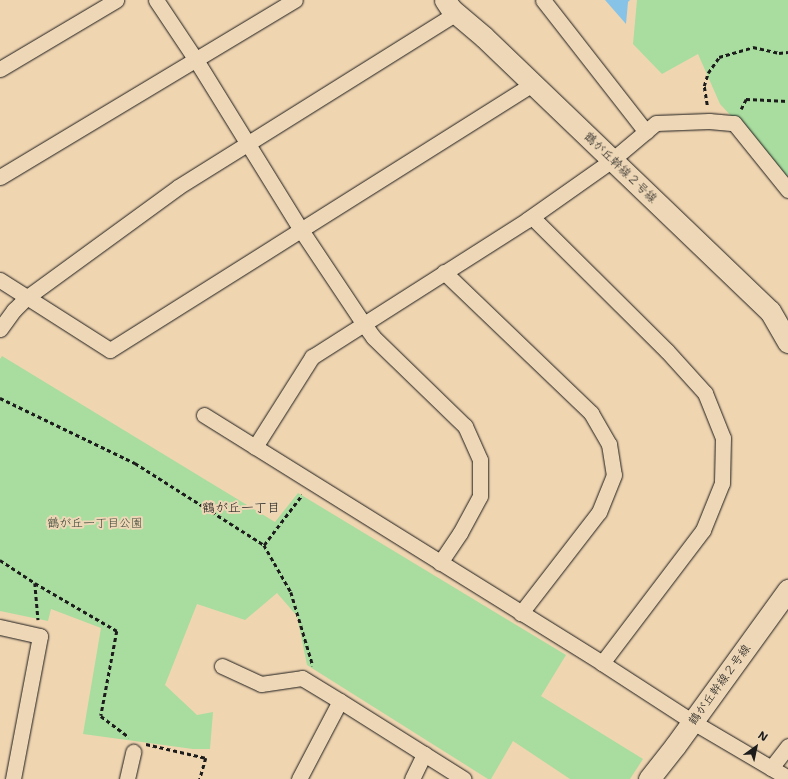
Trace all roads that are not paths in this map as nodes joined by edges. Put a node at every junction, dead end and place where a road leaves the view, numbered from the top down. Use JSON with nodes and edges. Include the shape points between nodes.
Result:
{"nodes":[{"id":1,"x":116,"y":0,"type":"edge"},
{"id":2,"x":156,"y":0,"type":"edge"},
{"id":3,"x":295,"y":0,"type":"edge"},
{"id":4,"x":543,"y":0,"type":"edge"},
{"id":5,"x":451,"y":7,"type":"edge"},
{"id":6,"x":196,"y":60,"type":"junction"},
{"id":7,"x":0,"y":69,"type":"edge"},
{"id":8,"x":533,"y":84,"type":"junction"},
{"id":9,"x":646,"y":132,"type":"junction"},
{"id":10,"x":248,"y":144,"type":"junction"},
{"id":11,"x":612,"y":160,"type":"junction"},
{"id":12,"x":0,"y":177,"type":"edge"},
{"id":13,"x":788,"y":190,"type":"edge"},
{"id":14,"x":532,"y":217,"type":"junction"},
{"id":15,"x":301,"y":230,"type":"junction"},
{"id":16,"x":444,"y":272,"type":"junction"},
{"id":17,"x":0,"y":280,"type":"edge"},
{"id":18,"x":26,"y":298,"type":"junction"},
{"id":19,"x":362,"y":323,"type":"junction"},
{"id":20,"x":0,"y":329,"type":"edge"},
{"id":21,"x":788,"y":342,"type":"edge"},
{"id":22,"x":204,"y":415,"type":"dead end"},
{"id":23,"x":255,"y":448,"type":"junction"},
{"id":24,"x":440,"y":563,"type":"junction"},
{"id":25,"x":788,"y":590,"type":"edge"},
{"id":26,"x":521,"y":613,"type":"junction"},
{"id":27,"x":0,"y":627,"type":"edge"},
{"id":28,"x":602,"y":663,"type":"junction"},
{"id":29,"x":222,"y":666,"type":"dead end"},
{"id":30,"x":340,"y":701,"type":"junction"},
{"id":31,"x":693,"y":722,"type":"junction"},
{"id":32,"x":137,"y":746,"type":"road end"},
{"id":33,"x":788,"y":746,"type":"edge"},
{"id":34,"x":424,"y":754,"type":"junction"},
{"id":35,"x":771,"y":768,"type":"junction"},
{"id":36,"x":788,"y":778,"type":"edge"},
{"id":37,"x":13,"y":779,"type":"edge"},
{"id":38,"x":127,"y":779,"type":"edge"},
{"id":39,"x":299,"y":779,"type":"edge"},
{"id":40,"x":412,"y":779,"type":"edge"},
{"id":41,"x":464,"y":779,"type":"edge"},
{"id":42,"x":649,"y":779,"type":"edge"}],
"edges":[{"from":1,"to":7,"type":"street"},
{"from":2,"to":6,"type":"street"},
{"from":3,"to":6,"type":"street"},
{"from":4,"to":9,"type":"street"},
{"from":5,"to":8,"type":"street","name":"鶴が丘幹線２号線"},
{"from":5,"to":10,"type":"street"},
{"from":6,"to":10,"type":"street"},
{"from":6,"to":12,"type":"street"},
{"from":8,"to":11,"type":"street","name":"鶴が丘幹線２号線"},
{"from":8,"to":15,"type":"street"},
{"from":9,"to":11,"type":"street"},
{"from":9,"to":13,"type":"street","via":[[656,123],[709,121],[734,124]]},
{"from":10,"to":15,"type":"street"},
{"from":10,"to":18,"type":"street","via":[[178,187]]},
{"from":11,"to":14,"type":"street"},
{"from":11,"to":21,"type":"street","name":"鶴が丘幹線２号線","via":[[770,310]]},
{"from":14,"to":16,"type":"street"},
{"from":14,"to":28,"type":"street","via":[[667,351],[705,393],[723,438],[722,483],[703,530]]},
{"from":15,"to":18,"type":"street","via":[[110,350]]},
{"from":15,"to":19,"type":"street"},
{"from":16,"to":19,"type":"street"},
{"from":16,"to":26,"type":"street","via":[[591,413],[609,444],[614,475],[599,512]]},
{"from":17,"to":18,"type":"street"},
{"from":18,"to":20,"type":"street"},
{"from":19,"to":23,"type":"street","via":[[312,357]]},
{"from":19,"to":24,"type":"street","via":[[373,337],[465,426],[480,460],[480,496]]},
{"from":22,"to":23,"type":"street"},
{"from":23,"to":24,"type":"street"},
{"from":24,"to":26,"type":"street"},
{"from":25,"to":31,"type":"street","name":"鶴が丘幹線２号線"},
{"from":26,"to":28,"type":"street"},
{"from":27,"to":37,"type":"street","via":[[40,636]]},
{"from":28,"to":31,"type":"street"},
{"from":29,"to":30,"type":"street","via":[[261,684],[302,678]]},
{"from":30,"to":34,"type":"street"},
{"from":30,"to":39,"type":"street"},
{"from":31,"to":35,"type":"street"},
{"from":31,"to":42,"type":"street","name":"鶴が丘幹線２号線"},
{"from":32,"to":38,"type":"street"},
{"from":33,"to":35,"type":"street"},
{"from":34,"to":40,"type":"street"},
{"from":34,"to":41,"type":"street"},
{"from":35,"to":36,"type":"street"}]}
